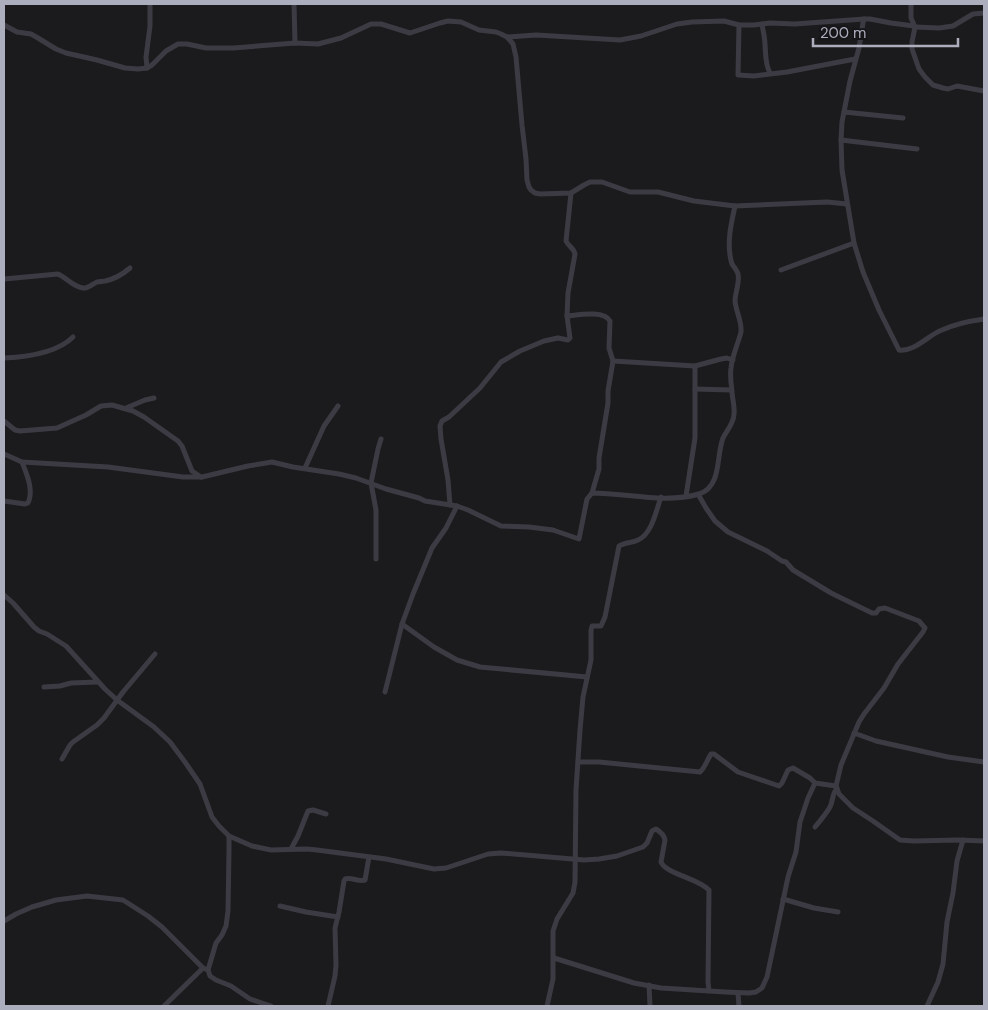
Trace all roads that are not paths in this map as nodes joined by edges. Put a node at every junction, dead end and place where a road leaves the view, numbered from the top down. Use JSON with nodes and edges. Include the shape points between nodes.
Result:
{"nodes":[{"id":1,"x":150,"y":4,"type":"edge"},
{"id":2,"x":294,"y":4,"type":"edge"},
{"id":3,"x":910,"y":4,"type":"edge"},
{"id":4,"x":984,"y":13,"type":"edge"},
{"id":5,"x":864,"y":19,"type":"junction"},
{"id":6,"x":762,"y":24,"type":"junction"},
{"id":7,"x":4,"y":25,"type":"edge"},
{"id":8,"x":739,"y":25,"type":"junction"},
{"id":9,"x":915,"y":26,"type":"junction"},
{"id":10,"x":507,"y":37,"type":"junction"},
{"id":11,"x":294,"y":43,"type":"junction"},
{"id":12,"x":855,"y":59,"type":"junction"},
{"id":13,"x":147,"y":68,"type":"junction"},
{"id":14,"x":770,"y":74,"type":"junction"},
{"id":15,"x":984,"y":91,"type":"edge"},
{"id":16,"x":844,"y":112,"type":"junction"},
{"id":17,"x":904,"y":118,"type":"dead end"},
{"id":18,"x":841,"y":140,"type":"junction"},
{"id":19,"x":917,"y":149,"type":"dead end"},
{"id":20,"x":571,"y":193,"type":"junction"},
{"id":21,"x":847,"y":204,"type":"junction"},
{"id":22,"x":734,"y":206,"type":"junction"},
{"id":23,"x":854,"y":243,"type":"junction"},
{"id":24,"x":130,"y":268,"type":"dead end"},
{"id":25,"x":781,"y":270,"type":"dead end"},
{"id":26,"x":4,"y":279,"type":"edge"},
{"id":27,"x":567,"y":316,"type":"junction"},
{"id":28,"x":984,"y":319,"type":"edge"},
{"id":29,"x":73,"y":337,"type":"dead end"},
{"id":30,"x":4,"y":358,"type":"edge"},
{"id":31,"x":733,"y":360,"type":"junction"},
{"id":32,"x":613,"y":361,"type":"junction"},
{"id":33,"x":695,"y":366,"type":"junction"},
{"id":34,"x":695,"y":389,"type":"junction"},
{"id":35,"x":731,"y":390,"type":"junction"},
{"id":36,"x":154,"y":398,"type":"dead end"},
{"id":37,"x":338,"y":406,"type":"dead end"},
{"id":38,"x":125,"y":408,"type":"junction"},
{"id":39,"x":4,"y":421,"type":"edge"},
{"id":40,"x":381,"y":439,"type":"dead end"},
{"id":41,"x":4,"y":454,"type":"edge"},
{"id":42,"x":22,"y":462,"type":"junction"},
{"id":43,"x":305,"y":468,"type":"junction"},
{"id":44,"x":202,"y":477,"type":"junction"},
{"id":45,"x":372,"y":483,"type":"junction"},
{"id":46,"x":592,"y":493,"type":"junction"},
{"id":47,"x":698,"y":494,"type":"junction"},
{"id":48,"x":686,"y":496,"type":"junction"},
{"id":49,"x":661,"y":497,"type":"junction"},
{"id":50,"x":4,"y":501,"type":"edge"},
{"id":51,"x":450,"y":506,"type":"junction"},
{"id":52,"x":457,"y":506,"type":"junction"},
{"id":53,"x":376,"y":559,"type":"dead end"},
{"id":54,"x":4,"y":594,"type":"edge"},
{"id":55,"x":402,"y":624,"type":"junction"},
{"id":56,"x":155,"y":654,"type":"dead end"},
{"id":57,"x":587,"y":677,"type":"junction"},
{"id":58,"x":97,"y":682,"type":"junction"},
{"id":59,"x":44,"y":687,"type":"dead end"},
{"id":60,"x":385,"y":692,"type":"dead end"},
{"id":61,"x":117,"y":700,"type":"junction"},
{"id":62,"x":854,"y":733,"type":"junction"},
{"id":63,"x":62,"y":759,"type":"dead end"},
{"id":64,"x":578,"y":762,"type":"junction"},
{"id":65,"x":984,"y":762,"type":"edge"},
{"id":66,"x":815,"y":782,"type":"junction"},
{"id":67,"x":836,"y":787,"type":"junction"},
{"id":68,"x":326,"y":814,"type":"dead end"},
{"id":69,"x":815,"y":827,"type":"dead end"},
{"id":70,"x":229,"y":836,"type":"junction"},
{"id":71,"x":963,"y":840,"type":"junction"},
{"id":72,"x":984,"y":841,"type":"edge"},
{"id":73,"x":291,"y":849,"type":"junction"},
{"id":74,"x":369,"y":857,"type":"junction"},
{"id":75,"x":575,"y":860,"type":"junction"},
{"id":76,"x":783,"y":899,"type":"junction"},
{"id":77,"x":280,"y":906,"type":"dead end"},
{"id":78,"x":838,"y":912,"type":"dead end"},
{"id":79,"x":338,"y":917,"type":"junction"},
{"id":80,"x":4,"y":921,"type":"edge"},
{"id":81,"x":554,"y":958,"type":"junction"},
{"id":82,"x":205,"y":969,"type":"junction"},
{"id":83,"x":649,"y":985,"type":"junction"},
{"id":84,"x":709,"y":991,"type":"junction"},
{"id":85,"x":738,"y":993,"type":"junction"},
{"id":86,"x":164,"y":1006,"type":"edge"},
{"id":87,"x":271,"y":1006,"type":"edge"},
{"id":88,"x":328,"y":1006,"type":"edge"},
{"id":89,"x":547,"y":1006,"type":"edge"},
{"id":90,"x":650,"y":1006,"type":"edge"},
{"id":91,"x":739,"y":1006,"type":"edge"},
{"id":92,"x":927,"y":1006,"type":"edge"}],
"edges":[{"from":1,"to":13,"type":"street"},
{"from":2,"to":11,"type":"street"},
{"from":3,"to":9,"type":"street"},
{"from":4,"to":9,"type":"street","via":[[972,14],[953,26]]},
{"from":5,"to":6,"type":"street"},
{"from":5,"to":9,"type":"street"},
{"from":5,"to":12,"type":"street"},
{"from":6,"to":8,"type":"street"},
{"from":6,"to":14,"type":"street","via":[[765,59]]},
{"from":7,"to":13,"type":"street","via":[[17,32],[31,34],[66,53],[125,68]]},
{"from":8,"to":10,"type":"street","via":[[686,23],[620,40],[536,35]]},
{"from":8,"to":14,"type":"street","via":[[738,75]]},
{"from":9,"to":15,"type":"street","via":[[912,42],[918,69],[933,85]]},
{"from":10,"to":11,"type":"street","via":[[448,21],[410,33],[371,24],[333,41]]},
{"from":10,"to":20,"type":"street","via":[[515,50],[528,186],[540,194]]},
{"from":11,"to":13,"type":"street","via":[[224,48],[178,44]]},
{"from":12,"to":14,"type":"street"},
{"from":12,"to":16,"type":"street"},
{"from":16,"to":17,"type":"street"},
{"from":16,"to":18,"type":"street"},
{"from":18,"to":19,"type":"street"},
{"from":18,"to":21,"type":"street"},
{"from":20,"to":22,"type":"street","via":[[584,184],[602,182],[633,192],[658,192]]},
{"from":20,"to":27,"type":"street","via":[[566,241],[575,254]]},
{"from":21,"to":22,"type":"street"},
{"from":21,"to":23,"type":"street"},
{"from":22,"to":31,"type":"street","via":[[730,249],[738,273],[735,300],[742,332]]},
{"from":23,"to":25,"type":"street"},
{"from":23,"to":28,"type":"street","via":[[870,291],[899,350],[908,350],[940,330]]},
{"from":24,"to":26,"type":"street","via":[[113,279],[85,288],[58,274]]},
{"from":27,"to":32,"type":"street","via":[[588,314],[609,318],[609,348]]},
{"from":27,"to":51,"type":"street","via":[[568,340],[544,341],[501,362],[480,388],[442,421],[440,430]]},
{"from":29,"to":30,"type":"street","via":[[50,350]]},
{"from":31,"to":33,"type":"street","via":[[727,358]]},
{"from":31,"to":35,"type":"street"},
{"from":32,"to":33,"type":"street"},
{"from":32,"to":46,"type":"street","via":[[599,470]]},
{"from":33,"to":34,"type":"street"},
{"from":34,"to":35,"type":"street"},
{"from":34,"to":48,"type":"street","via":[[695,438]]},
{"from":35,"to":47,"type":"street","via":[[734,415],[723,439],[714,481],[710,488]]},
{"from":36,"to":38,"type":"street"},
{"from":37,"to":43,"type":"street","via":[[324,426]]},
{"from":38,"to":39,"type":"street","via":[[101,406],[61,426],[47,429],[15,430]]},
{"from":38,"to":44,"type":"street","via":[[178,441],[192,471]]},
{"from":40,"to":45,"type":"street"},
{"from":41,"to":42,"type":"street"},
{"from":42,"to":44,"type":"street"},
{"from":42,"to":50,"type":"street","via":[[30,487],[30,500],[25,504]]},
{"from":43,"to":44,"type":"street","via":[[272,462]]},
{"from":43,"to":45,"type":"street"},
{"from":45,"to":51,"type":"street"},
{"from":45,"to":53,"type":"street","via":[[376,510]]},
{"from":46,"to":49,"type":"street"},
{"from":46,"to":52,"type":"street","via":[[587,499],[578,540],[553,530],[501,526]]},
{"from":47,"to":48,"type":"street"},
{"from":47,"to":62,"type":"street","via":[[724,529],[768,551],[831,593],[872,613],[882,608],[889,609],[919,621],[925,628]]},
{"from":48,"to":49,"type":"street"},
{"from":49,"to":57,"type":"street","via":[[647,534],[619,546],[605,617],[601,626],[592,626],[591,630],[591,660]]},
{"from":51,"to":52,"type":"street"},
{"from":52,"to":55,"type":"street","via":[[432,548]]},
{"from":54,"to":58,"type":"street","via":[[34,627],[66,646]]},
{"from":55,"to":57,"type":"street","via":[[464,663]]},
{"from":55,"to":60,"type":"street"},
{"from":56,"to":61,"type":"street"},
{"from":57,"to":64,"type":"street"},
{"from":58,"to":59,"type":"street"},
{"from":58,"to":61,"type":"street"},
{"from":61,"to":63,"type":"street","via":[[97,725],[70,745]]},
{"from":61,"to":70,"type":"street","via":[[163,735],[178,752],[200,784],[212,817]]},
{"from":62,"to":65,"type":"street","via":[[876,741]]},
{"from":62,"to":67,"type":"street"},
{"from":64,"to":66,"type":"street","via":[[700,772],[714,754],[738,772],[779,786],[788,770],[793,768]]},
{"from":64,"to":75,"type":"street"},
{"from":66,"to":67,"type":"street"},
{"from":66,"to":76,"type":"street","via":[[800,822],[796,852]]},
{"from":67,"to":69,"type":"street","via":[[827,812]]},
{"from":67,"to":71,"type":"street","via":[[853,808],[900,840]]},
{"from":68,"to":73,"type":"street","via":[[308,811]]},
{"from":70,"to":73,"type":"street","via":[[260,848]]},
{"from":70,"to":82,"type":"street","via":[[226,926]]},
{"from":71,"to":72,"type":"street"},
{"from":71,"to":92,"type":"street","via":[[947,922],[943,964]]},
{"from":73,"to":74,"type":"street"},
{"from":74,"to":75,"type":"street","via":[[434,869],[501,853]]},
{"from":74,"to":79,"type":"street","via":[[365,880],[345,879]]},
{"from":75,"to":81,"type":"street","via":[[572,893],[553,931]]},
{"from":75,"to":84,"type":"street","via":[[624,854],[645,846],[652,831],[660,831],[665,840],[662,865],[709,890]]},
{"from":76,"to":78,"type":"street"},
{"from":76,"to":85,"type":"street","via":[[765,983],[756,992]]},
{"from":77,"to":79,"type":"street"},
{"from":79,"to":88,"type":"street","via":[[335,976]]},
{"from":80,"to":82,"type":"street","via":[[56,900],[87,896],[123,900],[162,927]]},
{"from":81,"to":83,"type":"street"},
{"from":81,"to":89,"type":"street"},
{"from":82,"to":86,"type":"street"},
{"from":82,"to":87,"type":"street","via":[[216,980],[250,999]]},
{"from":83,"to":84,"type":"street"},
{"from":83,"to":90,"type":"street"},
{"from":84,"to":85,"type":"street"},
{"from":85,"to":91,"type":"street"}]}
